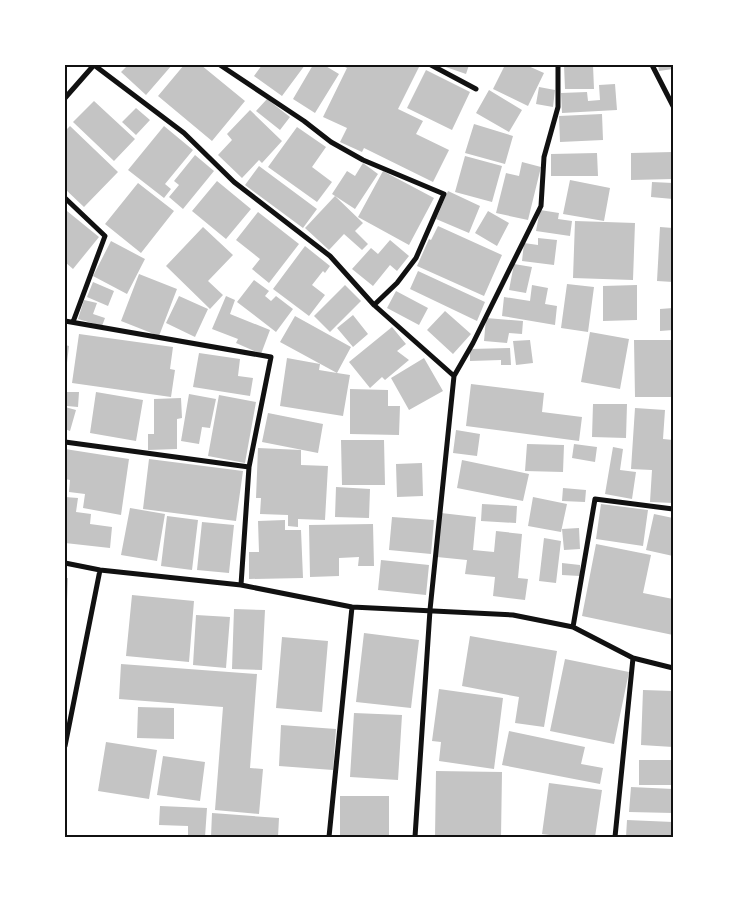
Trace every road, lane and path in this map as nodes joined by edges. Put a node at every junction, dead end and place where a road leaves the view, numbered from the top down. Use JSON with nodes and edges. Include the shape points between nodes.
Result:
{"nodes":[{"id":1,"x":94,"y":65,"type":"edge"},
{"id":2,"x":220,"y":65,"type":"edge"},
{"id":3,"x":431,"y":65,"type":"edge"},
{"id":4,"x":558,"y":65,"type":"edge"},
{"id":5,"x":652,"y":65,"type":"edge"},
{"id":6,"x":476,"y":89,"type":"dead end"},
{"id":7,"x":65,"y":98,"type":"edge"},
{"id":8,"x":673,"y":106,"type":"edge"},
{"id":9,"x":65,"y":198,"type":"edge"},
{"id":10,"x":374,"y":305,"type":"junction"},
{"id":11,"x":65,"y":321,"type":"edge"},
{"id":12,"x":74,"y":322,"type":"junction"},
{"id":13,"x":454,"y":376,"type":"junction"},
{"id":14,"x":65,"y":442,"type":"edge"},
{"id":15,"x":250,"y":467,"type":"junction"},
{"id":16,"x":673,"y":508,"type":"edge"},
{"id":17,"x":65,"y":563,"type":"edge"},
{"id":18,"x":100,"y":570,"type":"junction"},
{"id":19,"x":241,"y":585,"type":"junction"},
{"id":20,"x":352,"y":607,"type":"junction"},
{"id":21,"x":430,"y":610,"type":"junction"},
{"id":22,"x":573,"y":627,"type":"junction"},
{"id":23,"x":633,"y":658,"type":"junction"},
{"id":24,"x":673,"y":668,"type":"edge"},
{"id":25,"x":65,"y":746,"type":"edge"},
{"id":26,"x":329,"y":837,"type":"edge"},
{"id":27,"x":415,"y":837,"type":"edge"},
{"id":28,"x":615,"y":837,"type":"edge"}],
"edges":[{"from":1,"to":7,"type":"street"},
{"from":1,"to":10,"type":"street","via":[[184,133],[234,182],[330,256]]},
{"from":2,"to":10,"type":"street","via":[[331,142],[363,160],[444,194],[416,258]]},
{"from":3,"to":6,"type":"street"},
{"from":4,"to":13,"type":"street","via":[[558,107],[544,157],[541,206]]},
{"from":5,"to":8,"type":"street"},
{"from":9,"to":12,"type":"street","via":[[105,236]]},
{"from":10,"to":13,"type":"street"},
{"from":11,"to":12,"type":"street"},
{"from":12,"to":15,"type":"street","via":[[271,357]]},
{"from":13,"to":21,"type":"street"},
{"from":14,"to":15,"type":"street"},
{"from":15,"to":19,"type":"street"},
{"from":16,"to":22,"type":"street","via":[[595,499]]},
{"from":17,"to":18,"type":"street"},
{"from":18,"to":19,"type":"street"},
{"from":18,"to":25,"type":"street"},
{"from":19,"to":20,"type":"street"},
{"from":20,"to":21,"type":"street"},
{"from":20,"to":26,"type":"street"},
{"from":21,"to":22,"type":"street","via":[[513,615]]},
{"from":21,"to":27,"type":"street"},
{"from":22,"to":23,"type":"street"},
{"from":23,"to":24,"type":"street"},
{"from":23,"to":28,"type":"street"}]}
